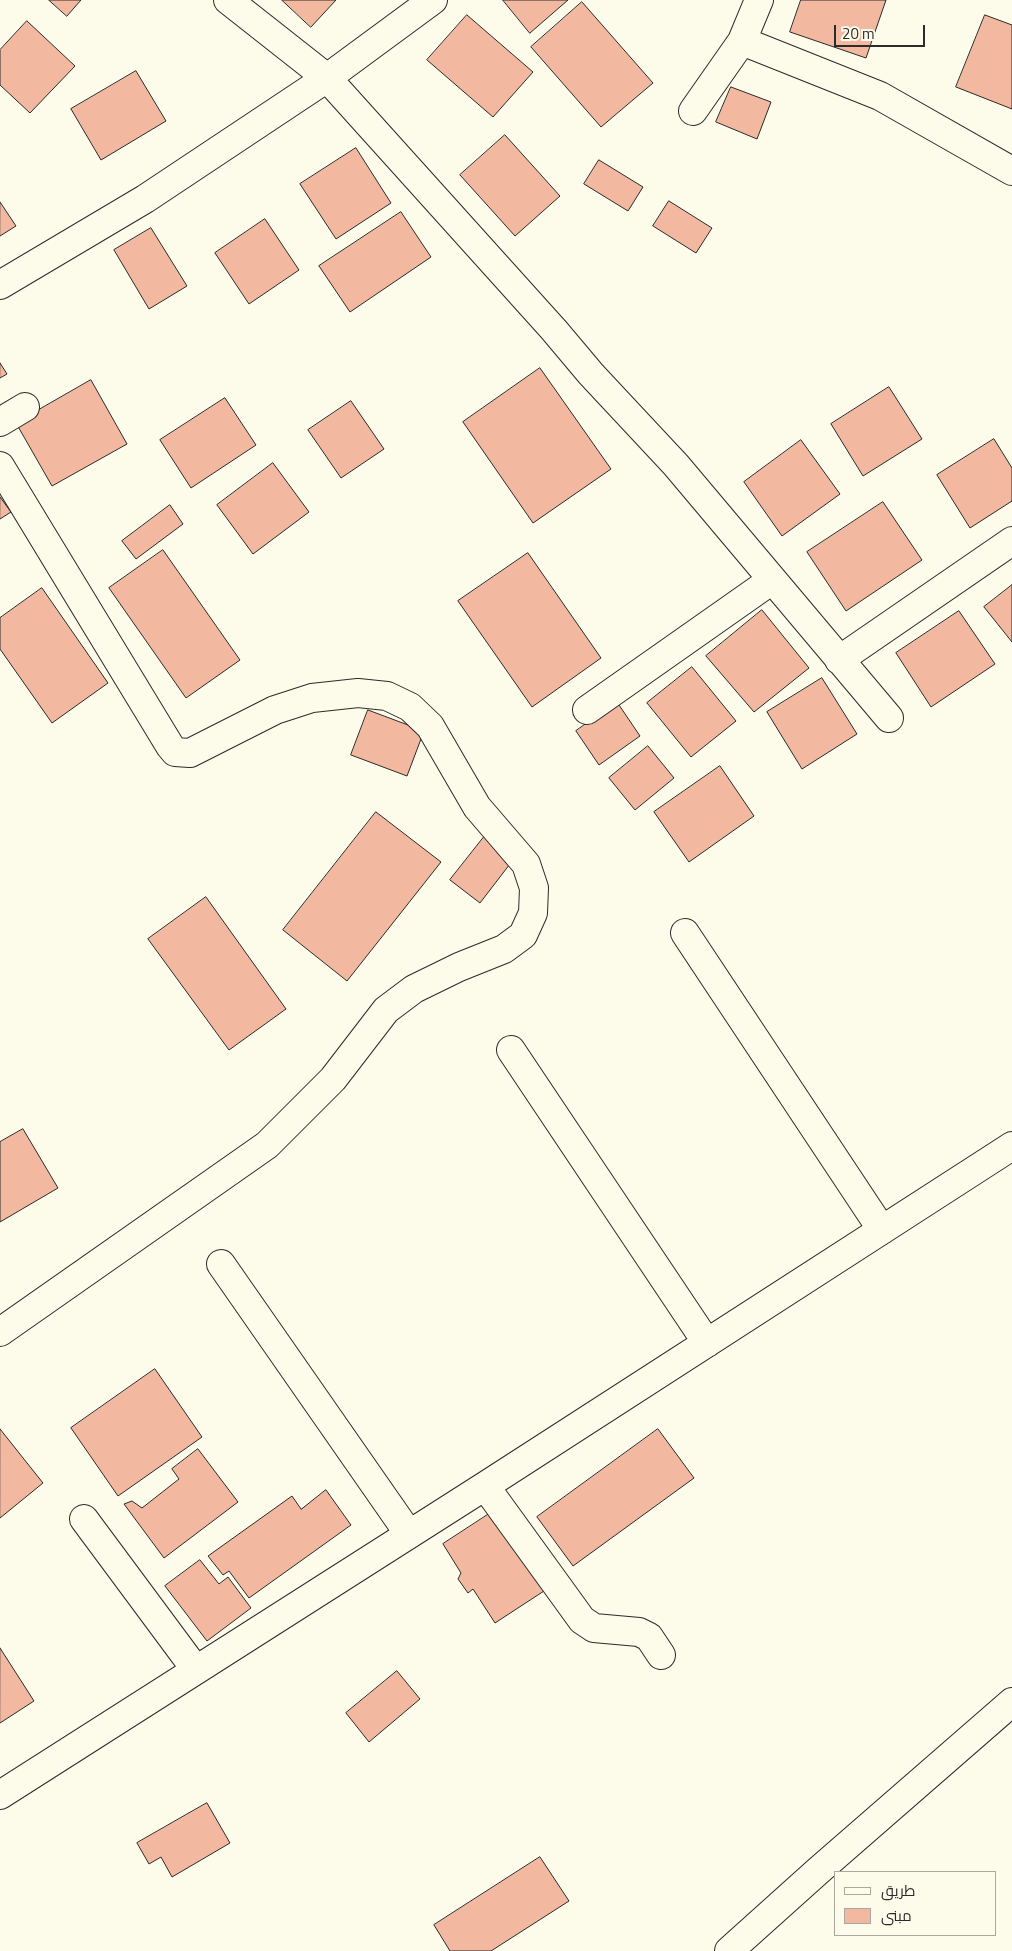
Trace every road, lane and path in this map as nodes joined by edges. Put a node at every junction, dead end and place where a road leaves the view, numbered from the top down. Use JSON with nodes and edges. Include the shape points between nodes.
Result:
{"nodes":[{"id":1,"x":228,"y":0,"type":"edge"},
{"id":2,"x":433,"y":0,"type":"edge"},
{"id":3,"x":759,"y":0,"type":"edge"},
{"id":4,"x":742,"y":41,"type":"junction"},
{"id":5,"x":327,"y":78,"type":"junction"},
{"id":6,"x":693,"y":111,"type":"dead end"},
{"id":7,"x":1012,"y":171,"type":"edge"},
{"id":8,"x":0,"y":285,"type":"edge"},
{"id":9,"x":25,"y":407,"type":"dead end"},
{"id":10,"x":0,"y":422,"type":"edge"},
{"id":11,"x":0,"y":466,"type":"edge"},
{"id":12,"x":1012,"y":541,"type":"edge"},
{"id":13,"x":772,"y":580,"type":"junction"},
{"id":14,"x":839,"y":660,"type":"junction"},
{"id":15,"x":587,"y":710,"type":"dead end"},
{"id":16,"x":888,"y":718,"type":"dead end"},
{"id":17,"x":684,"y":934,"type":"dead end"},
{"id":18,"x":511,"y":1050,"type":"dead end"},
{"id":19,"x":1012,"y":1146,"type":"edge"},
{"id":20,"x":882,"y":1230,"type":"junction"},
{"id":21,"x":221,"y":1264,"type":"dead end"},
{"id":22,"x":0,"y":1332,"type":"edge"},
{"id":23,"x":707,"y":1343,"type":"junction"},
{"id":24,"x":485,"y":1486,"type":"junction"},
{"id":25,"x":84,"y":1519,"type":"dead end"},
{"id":26,"x":409,"y":1534,"type":"junction"},
{"id":27,"x":661,"y":1655,"type":"dead end"},
{"id":28,"x":196,"y":1670,"type":"junction"},
{"id":29,"x":1012,"y":1702,"type":"edge"},
{"id":30,"x":0,"y":1795,"type":"edge"},
{"id":31,"x":729,"y":1951,"type":"edge"}],
"edges":[{"from":1,"to":5,"type":"street"},
{"from":2,"to":5,"type":"street"},
{"from":3,"to":4,"type":"street"},
{"from":4,"to":6,"type":"street"},
{"from":4,"to":7,"type":"street","via":[[880,96]]},
{"from":5,"to":8,"type":"street","via":[[145,199]]},
{"from":5,"to":13,"type":"street","via":[[676,466]]},
{"from":9,"to":10,"type":"street"},
{"from":11,"to":22,"type":"street","via":[[175,752],[190,753],[275,710],[312,698],[358,693],[387,696],[410,707],[430,726],[477,807],[526,864],[534,888],[533,913],[523,935],[504,949],[414,990],[386,1010],[332,1079],[267,1145]]},
{"from":12,"to":14,"type":"street"},
{"from":13,"to":14,"type":"street"},
{"from":13,"to":15,"type":"street"},
{"from":14,"to":16,"type":"street"},
{"from":17,"to":20,"type":"street"},
{"from":18,"to":23,"type":"street"},
{"from":19,"to":20,"type":"street"},
{"from":20,"to":23,"type":"street"},
{"from":21,"to":26,"type":"street"},
{"from":23,"to":24,"type":"street"},
{"from":24,"to":26,"type":"street"},
{"from":24,"to":27,"type":"street","via":[[582,1620],[594,1628],[640,1632],[649,1637]]},
{"from":25,"to":28,"type":"street"},
{"from":26,"to":28,"type":"street"},
{"from":28,"to":30,"type":"street"},
{"from":29,"to":31,"type":"street"}]}
